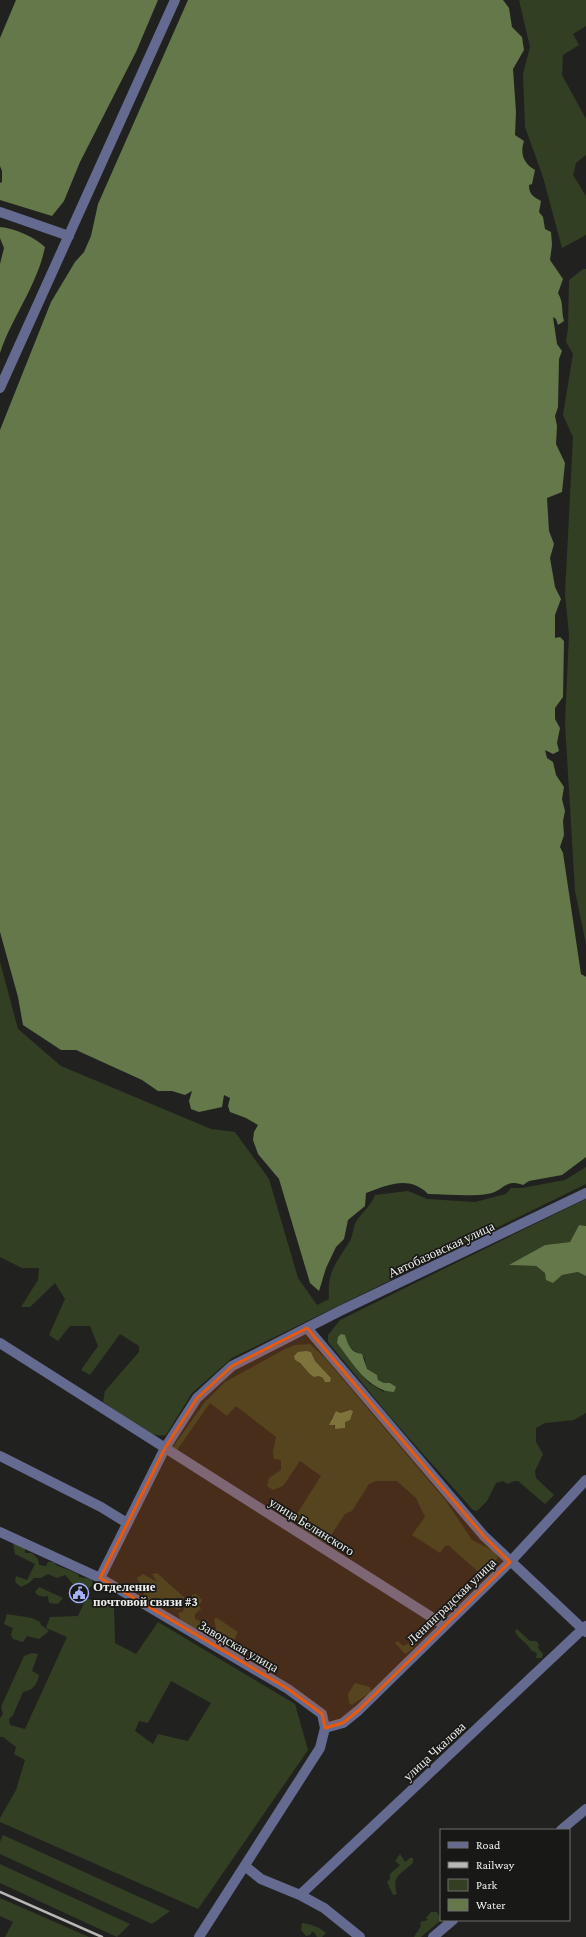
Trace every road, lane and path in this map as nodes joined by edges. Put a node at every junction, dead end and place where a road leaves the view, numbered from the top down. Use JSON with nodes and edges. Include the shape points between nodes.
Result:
{"nodes":[{"id":1,"x":175,"y":0,"type":"edge"},
{"id":2,"x":0,"y":212,"type":"edge"},
{"id":3,"x":69,"y":236,"type":"junction"},
{"id":4,"x":0,"y":388,"type":"edge"},
{"id":5,"x":586,"y":1193,"type":"edge"},
{"id":6,"x":307,"y":1328,"type":"junction"},
{"id":7,"x":0,"y":1343,"type":"edge"},
{"id":8,"x":165,"y":1448,"type":"junction"},
{"id":9,"x":0,"y":1456,"type":"edge"},
{"id":10,"x":586,"y":1480,"type":"edge"},
{"id":11,"x":127,"y":1523,"type":"junction"},
{"id":12,"x":0,"y":1532,"type":"edge"},
{"id":13,"x":510,"y":1562,"type":"junction"},
{"id":14,"x":100,"y":1578,"type":"junction"},
{"id":15,"x":444,"y":1625,"type":"junction"},
{"id":16,"x":585,"y":1629,"type":"edge"},
{"id":17,"x":325,"y":1728,"type":"junction"},
{"id":18,"x":586,"y":1809,"type":"edge"},
{"id":19,"x":562,"y":1829,"type":"edge"},
{"id":20,"x":245,"y":1866,"type":"junction"},
{"id":21,"x":300,"y":1895,"type":"junction"},
{"id":22,"x":453,"y":1921,"type":"edge"},
{"id":23,"x":199,"y":1937,"type":"edge"},
{"id":24,"x":360,"y":1937,"type":"edge"},
{"id":25,"x":433,"y":1937,"type":"edge"}],
"edges":[{"from":1,"to":3,"type":"street"},
{"from":2,"to":3,"type":"street"},
{"from":3,"to":4,"type":"street"},
{"from":5,"to":6,"type":"street","name":"Автобазовская улица"},
{"from":6,"to":8,"type":"street","via":[[232,1366],[197,1398]]},
{"from":6,"to":13,"type":"street","via":[[484,1536]]},
{"from":7,"to":8,"type":"street","name":"улица Белинского"},
{"from":8,"to":11,"type":"street"},
{"from":8,"to":15,"type":"street","name":"улица Белинского"},
{"from":9,"to":11,"type":"street","via":[[101,1507]]},
{"from":10,"to":13,"type":"street","name":"Ленинградская улица"},
{"from":11,"to":14,"type":"street"},
{"from":12,"to":14,"type":"street","name":"Заводская улица"},
{"from":13,"to":15,"type":"street","name":"Ленинградская улица"},
{"from":13,"to":16,"type":"street"},
{"from":14,"to":17,"type":"street","name":"Заводская улица","via":[[288,1689],[322,1714]]},
{"from":15,"to":17,"type":"street","name":"Ленинградская улица","via":[[359,1710],[343,1722]]},
{"from":16,"to":21,"type":"street","name":"улица Чкалова"},
{"from":17,"to":20,"type":"street","via":[[320,1748]]},
{"from":18,"to":19,"type":"street"},
{"from":20,"to":21,"type":"street","via":[[261,1879]]},
{"from":20,"to":23,"type":"street"},
{"from":21,"to":24,"type":"street","via":[[324,1908]]},
{"from":22,"to":25,"type":"street"}]}
